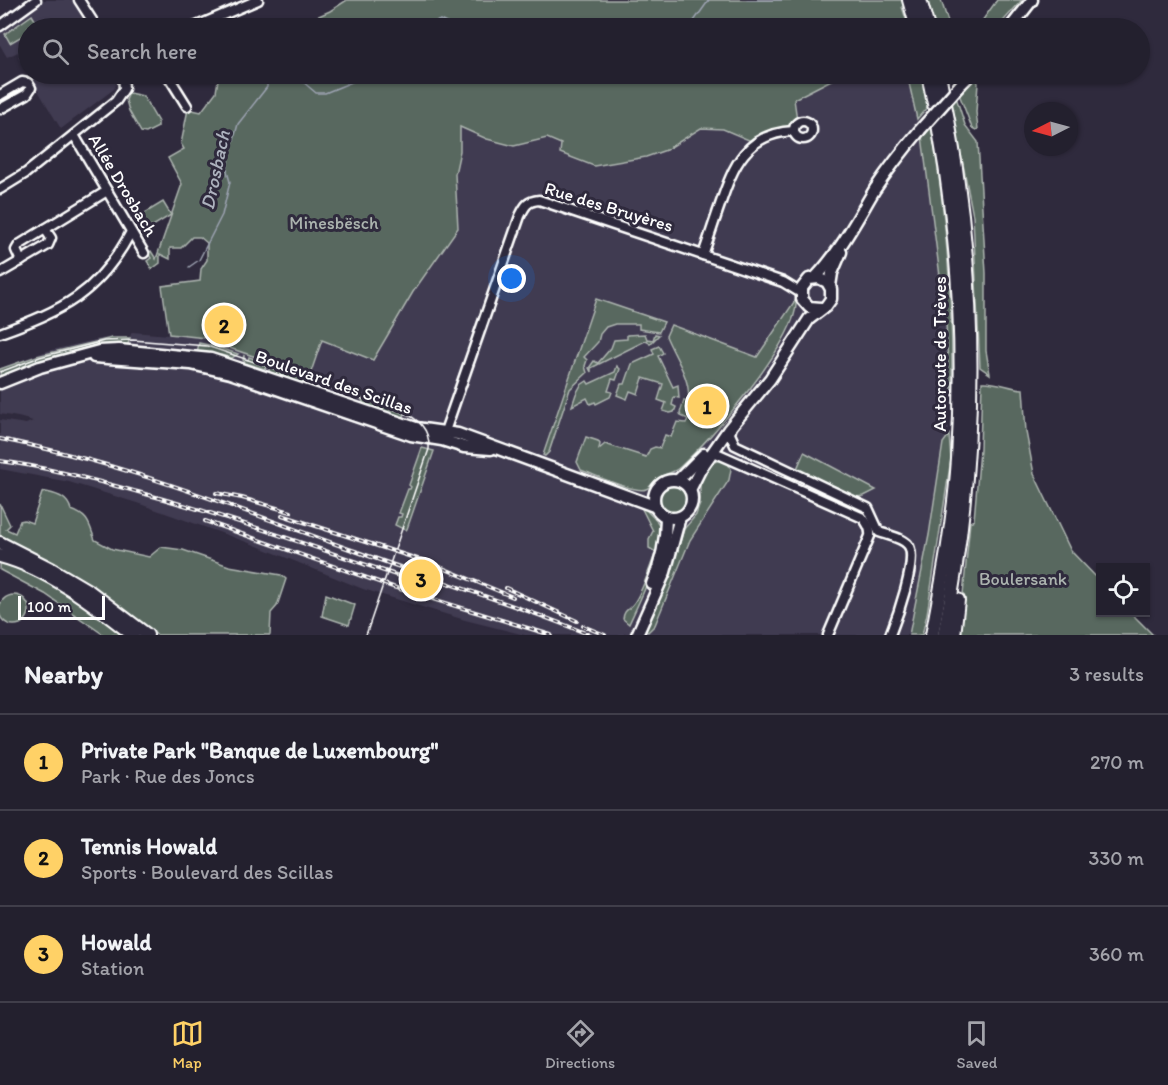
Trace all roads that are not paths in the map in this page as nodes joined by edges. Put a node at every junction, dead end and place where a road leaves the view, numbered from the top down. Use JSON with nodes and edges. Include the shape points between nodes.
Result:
{"nodes":[{"id":1,"x":36,"y":0,"type":"edge"},
{"id":2,"x":258,"y":0,"type":"edge"},
{"id":3,"x":909,"y":0,"type":"edge"},
{"id":4,"x":920,"y":0,"type":"edge"},
{"id":5,"x":1032,"y":0,"type":"edge"},
{"id":6,"x":83,"y":2,"type":"edge"},
{"id":7,"x":92,"y":18,"type":"edge"},
{"id":8,"x":216,"y":18,"type":"edge"},
{"id":9,"x":914,"y":18,"type":"edge"},
{"id":10,"x":925,"y":18,"type":"edge"},
{"id":11,"x":1018,"y":18,"type":"edge"},
{"id":12,"x":0,"y":26,"type":"edge"},
{"id":13,"x":19,"y":84,"type":"edge"},
{"id":14,"x":29,"y":84,"type":"edge"},
{"id":15,"x":124,"y":84,"type":"edge"},
{"id":16,"x":173,"y":84,"type":"edge"},
{"id":17,"x":930,"y":84,"type":"edge"},
{"id":18,"x":941,"y":84,"type":"edge"},
{"id":19,"x":961,"y":84,"type":"edge"},
{"id":20,"x":0,"y":95,"type":"edge"},
{"id":21,"x":187,"y":106,"type":"dead end"},
{"id":22,"x":0,"y":109,"type":"edge"},
{"id":23,"x":794,"y":131,"type":"dead end"},
{"id":24,"x":74,"y":135,"type":"junction"},
{"id":25,"x":0,"y":189,"type":"edge"},
{"id":26,"x":107,"y":191,"type":"junction"},
{"id":27,"x":45,"y":229,"type":"junction"},
{"id":28,"x":131,"y":232,"type":"junction"},
{"id":29,"x":849,"y":233,"type":"junction"},
{"id":30,"x":144,"y":253,"type":"dead end"},
{"id":31,"x":703,"y":255,"type":"junction"},
{"id":32,"x":21,"y":261,"type":"junction"},
{"id":33,"x":0,"y":273,"type":"edge"},
{"id":34,"x":830,"y":286,"type":"junction"},
{"id":35,"x":806,"y":289,"type":"junction"},
{"id":36,"x":821,"y":308,"type":"junction"},
{"id":37,"x":0,"y":333,"type":"edge"},
{"id":38,"x":786,"y":353,"type":"junction"},
{"id":39,"x":0,"y":383,"type":"edge"},
{"id":40,"x":730,"y":428,"type":"junction"},
{"id":41,"x":444,"y":436,"type":"junction"},
{"id":42,"x":969,"y":447,"type":"junction"},
{"id":43,"x":745,"y":450,"type":"junction"},
{"id":44,"x":714,"y":452,"type":"junction"},
{"id":45,"x":756,"y":455,"type":"junction"},
{"id":46,"x":739,"y":462,"type":"junction"},
{"id":47,"x":750,"y":467,"type":"junction"},
{"id":48,"x":678,"y":480,"type":"junction"},
{"id":49,"x":807,"y":480,"type":"junction"},
{"id":50,"x":601,"y":485,"type":"junction"},
{"id":51,"x":655,"y":490,"type":"junction"},
{"id":52,"x":690,"y":490,"type":"junction"},
{"id":53,"x":802,"y":491,"type":"junction"},
{"id":54,"x":654,"y":506,"type":"junction"},
{"id":55,"x":868,"y":508,"type":"junction"},
{"id":56,"x":666,"y":518,"type":"junction"},
{"id":57,"x":680,"y":518,"type":"junction"},
{"id":58,"x":863,"y":518,"type":"junction"},
{"id":59,"x":0,"y":543,"type":"edge"},
{"id":60,"x":0,"y":556,"type":"edge"},
{"id":61,"x":640,"y":619,"type":"junction"},
{"id":62,"x":954,"y":632,"type":"edge"},
{"id":63,"x":133,"y":635,"type":"edge"},
{"id":64,"x":147,"y":635,"type":"edge"},
{"id":65,"x":630,"y":635,"type":"edge"},
{"id":66,"x":637,"y":635,"type":"edge"},
{"id":67,"x":828,"y":635,"type":"edge"},
{"id":68,"x":890,"y":635,"type":"edge"},
{"id":69,"x":930,"y":635,"type":"edge"},
{"id":70,"x":944,"y":635,"type":"edge"}],
"edges":[{"from":1,"to":12,"type":"street"},
{"from":2,"to":8,"type":"street"},
{"from":3,"to":9,"type":"highway"},
{"from":4,"to":10,"type":"highway"},
{"from":5,"to":11,"type":"main road"},
{"from":6,"to":7,"type":"street"},
{"from":13,"to":20,"type":"street"},
{"from":14,"to":22,"type":"street","via":[[31,88],[27,94]]},
{"from":15,"to":24,"type":"street","via":[[121,96]]},
{"from":16,"to":21,"type":"street"},
{"from":17,"to":69,"type":"highway","name":"Autoroute de Trèves","via":[[953,217],[961,357],[956,481]]},
{"from":18,"to":42,"type":"highway","name":"Autoroute de Trèves","via":[[958,172],[969,278]]},
{"from":19,"to":29,"type":"main road","bridge":true,"via":[[877,186]]},
{"from":23,"to":31,"type":"street","via":[[762,139],[739,159]]},
{"from":24,"to":25,"type":"street"},
{"from":24,"to":26,"type":"street","name":"Allée Drosbach"},
{"from":26,"to":27,"type":"street"},
{"from":26,"to":28,"type":"street","name":"Allée Drosbach"},
{"from":27,"to":32,"type":"street","via":[[16,247]]},
{"from":27,"to":32,"type":"street","via":[[51,242]]},
{"from":28,"to":30,"type":"street","name":"Allée Drosbach"},
{"from":28,"to":37,"type":"street","via":[[109,268],[92,286],[42,318]]},
{"from":29,"to":34,"type":"main road"},
{"from":29,"to":35,"type":"main road"},
{"from":31,"to":35,"type":"street","name":"Rue des Bruyères"},
{"from":31,"to":41,"type":"street","name":"Rue des Bruyères","via":[[539,200],[525,205]]},
{"from":32,"to":33,"type":"street"},
{"from":34,"to":35,"type":"main road","via":[[824,279]]},
{"from":34,"to":36,"type":"main road","via":[[831,299]]},
{"from":35,"to":36,"type":"main road","via":[[809,307]]},
{"from":35,"to":38,"type":"main road"},
{"from":36,"to":38,"type":"main road"},
{"from":38,"to":40,"type":"main road"},
{"from":39,"to":41,"type":"main road","name":"Boulevard des Scillas","via":[[84,356],[207,366],[411,435]]},
{"from":40,"to":43,"type":"street","via":[[732,441]]},
{"from":40,"to":44,"type":"main road"},
{"from":40,"to":48,"type":"main road"},
{"from":41,"to":50,"type":"main road","name":"Boulevard des Scillas","via":[[464,447],[500,449]]},
{"from":42,"to":62,"type":"highway","via":[[970,493]]},
{"from":42,"to":70,"type":"highway","name":"Autoroute de Trèves","via":[[963,519]]},
{"from":43,"to":45,"type":"street"},
{"from":43,"to":46,"type":"street"},
{"from":44,"to":46,"type":"street"},
{"from":44,"to":52,"type":"main road"},
{"from":45,"to":47,"type":"street"},
{"from":45,"to":49,"type":"street"},
{"from":46,"to":47,"type":"street"},
{"from":47,"to":53,"type":"street"},
{"from":48,"to":51,"type":"main road","via":[[665,481]]},
{"from":48,"to":52,"type":"main road"},
{"from":49,"to":53,"type":"street"},
{"from":49,"to":55,"type":"street"},
{"from":50,"to":51,"type":"main road","name":"Boulevard des Scillas","via":[[637,493]]},
{"from":50,"to":54,"type":"main road","name":"Boulevard des Scillas"},
{"from":51,"to":54,"type":"main road"},
{"from":52,"to":57,"type":"main road","via":[[689,509]]},
{"from":53,"to":58,"type":"street"},
{"from":54,"to":56,"type":"main road"},
{"from":55,"to":58,"type":"street"},
{"from":55,"to":68,"type":"street","via":[[879,531],[906,543],[911,551],[902,606]]},
{"from":56,"to":57,"type":"main road"},
{"from":56,"to":61,"type":"main road","via":[[663,556]]},
{"from":57,"to":61,"type":"main road","via":[[665,572]]},
{"from":58,"to":67,"type":"street","via":[[870,536]]},
{"from":59,"to":64,"type":"highway","via":[[90,592]]},
{"from":60,"to":63,"type":"highway","via":[[58,583]]},
{"from":61,"to":65,"type":"main road"},
{"from":61,"to":66,"type":"main road"}]}
